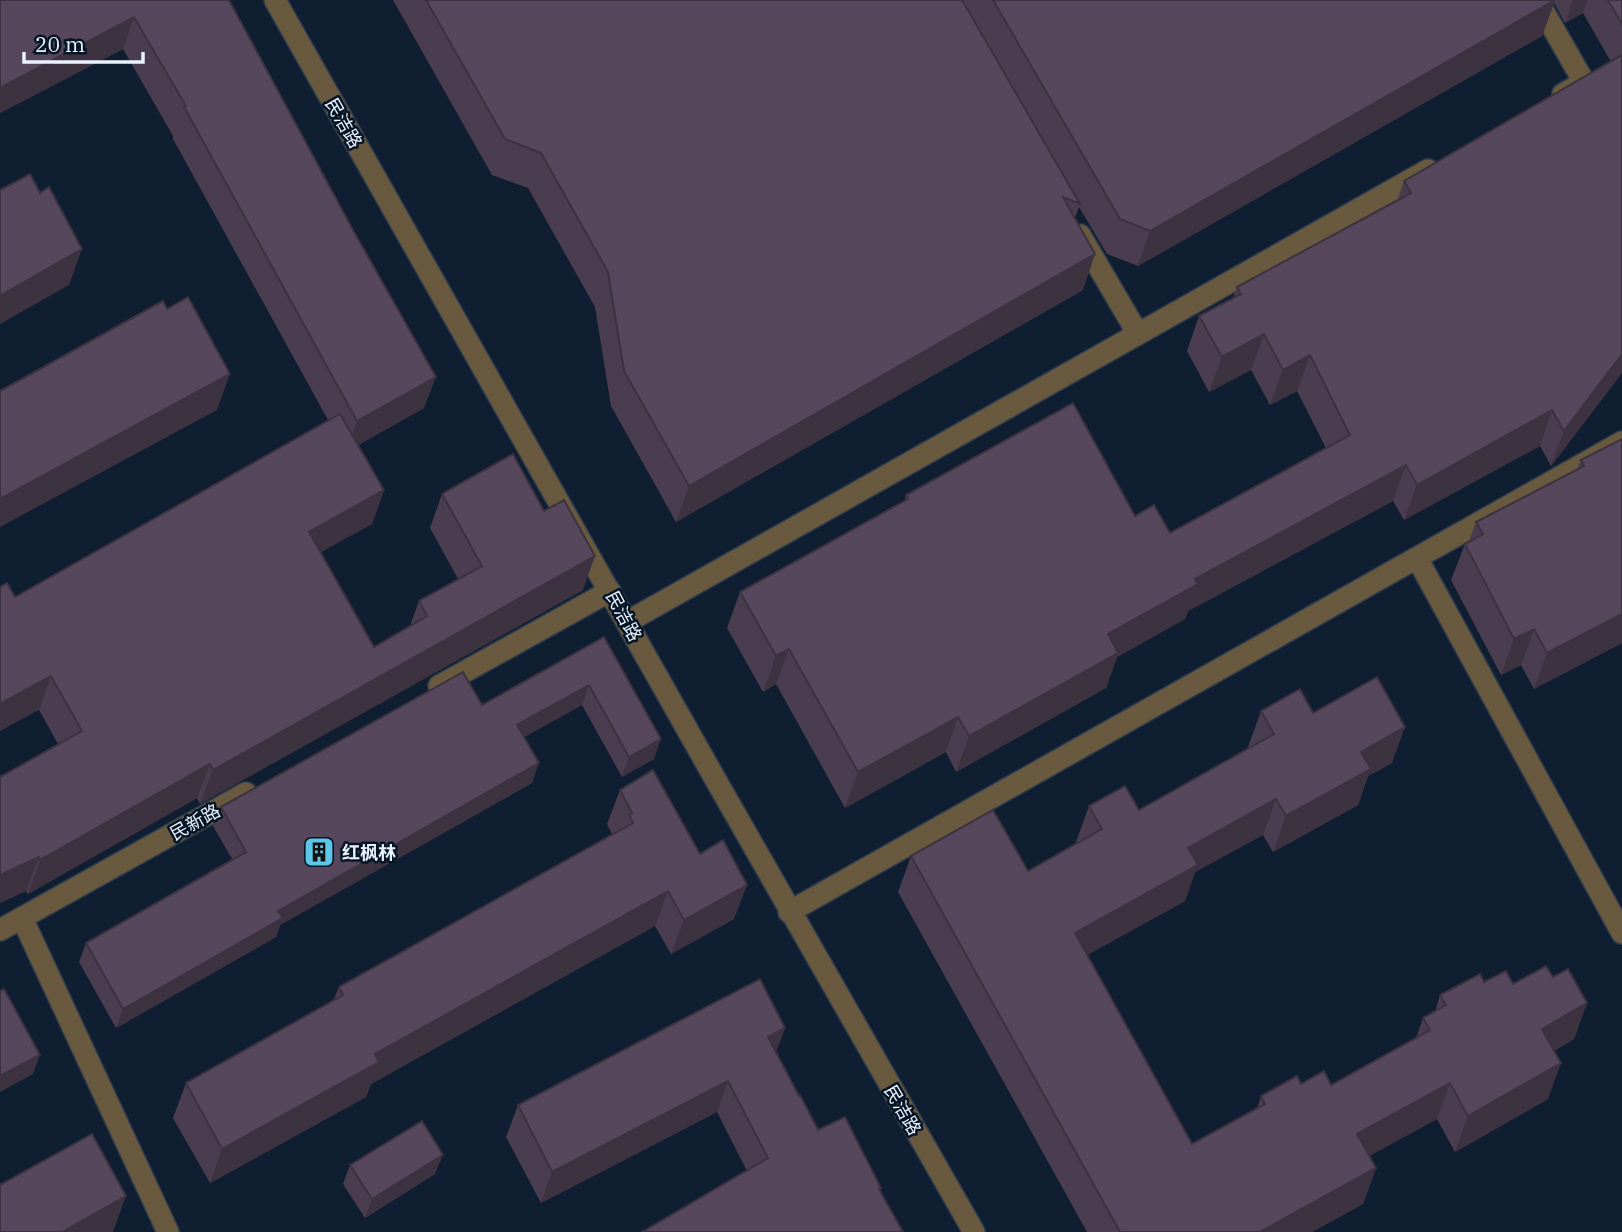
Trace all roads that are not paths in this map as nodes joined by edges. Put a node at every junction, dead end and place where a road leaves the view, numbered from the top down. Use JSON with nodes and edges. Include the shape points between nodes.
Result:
{"nodes":[{"id":1,"x":275,"y":0,"type":"edge"},
{"id":2,"x":1538,"y":0,"type":"edge"},
{"id":3,"x":1548,"y":103,"type":"edge"},
{"id":4,"x":1451,"y":157,"type":"edge"},
{"id":5,"x":1068,"y":215,"type":"edge"},
{"id":6,"x":1138,"y":334,"type":"junction"},
{"id":7,"x":1622,"y":442,"type":"edge"},
{"id":8,"x":1417,"y":558,"type":"junction"},
{"id":9,"x":610,"y":591,"type":"junction"},
{"id":10,"x":626,"y":622,"type":"junction"},
{"id":11,"x":418,"y":698,"type":"edge"},
{"id":12,"x":262,"y":785,"type":"edge"},
{"id":13,"x":789,"y":912,"type":"junction"},
{"id":14,"x":22,"y":918,"type":"junction"},
{"id":15,"x":0,"y":930,"type":"edge"},
{"id":16,"x":1622,"y":933,"type":"edge"},
{"id":17,"x":168,"y":1232,"type":"edge"},
{"id":18,"x":974,"y":1232,"type":"edge"}],
"edges":[{"from":1,"to":9,"type":"street","name":"民洁路"},
{"from":2,"to":3,"type":"street","via":[[1584,82]]},
{"from":4,"to":6,"type":"street"},
{"from":5,"to":6,"type":"street"},
{"from":6,"to":10,"type":"street"},
{"from":7,"to":8,"type":"street"},
{"from":8,"to":13,"type":"street"},
{"from":8,"to":16,"type":"street"},
{"from":9,"to":10,"type":"street","name":"民洁路"},
{"from":9,"to":11,"type":"street"},
{"from":10,"to":13,"type":"street","name":"民洁路"},
{"from":12,"to":14,"type":"street","name":"民新路"},
{"from":13,"to":18,"type":"street","name":"民洁路"},
{"from":14,"to":15,"type":"street","name":"民新路"},
{"from":14,"to":17,"type":"street"}]}
